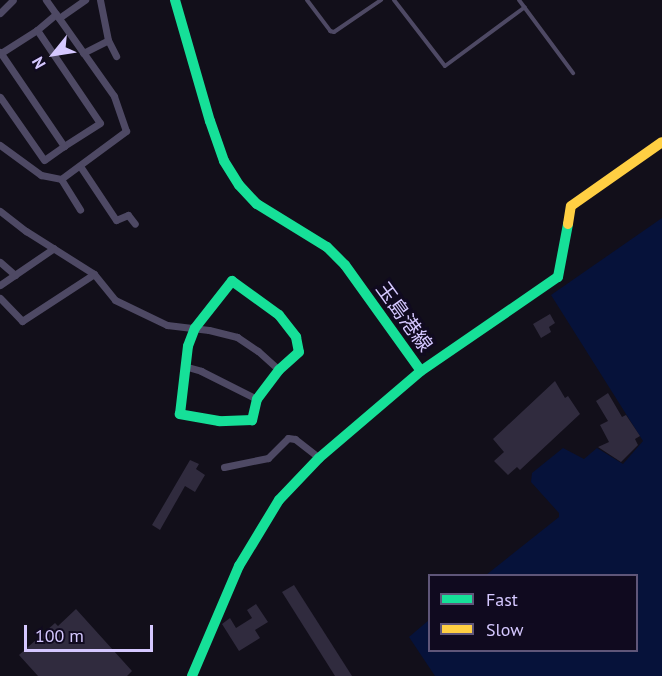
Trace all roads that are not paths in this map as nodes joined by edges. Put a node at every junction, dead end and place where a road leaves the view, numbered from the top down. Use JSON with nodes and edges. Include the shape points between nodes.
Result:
{"nodes":[{"id":1,"x":13,"y":0,"type":"edge"},
{"id":2,"x":46,"y":0,"type":"edge"},
{"id":3,"x":85,"y":0,"type":"edge"},
{"id":4,"x":100,"y":0,"type":"edge"},
{"id":5,"x":175,"y":0,"type":"edge"},
{"id":6,"x":307,"y":0,"type":"edge"},
{"id":7,"x":381,"y":0,"type":"edge"},
{"id":8,"x":394,"y":0,"type":"edge"},
{"id":9,"x":519,"y":0,"type":"edge"},
{"id":10,"x":525,"y":7,"type":"junction"},
{"id":11,"x":0,"y":13,"type":"edge"},
{"id":12,"x":57,"y":16,"type":"junction"},
{"id":13,"x":37,"y":30,"type":"junction"},
{"id":14,"x":108,"y":40,"type":"junction"},
{"id":15,"x":0,"y":53,"type":"edge"},
{"id":16,"x":83,"y":53,"type":"junction"},
{"id":17,"x":116,"y":56,"type":"dead end"},
{"id":18,"x":573,"y":73,"type":"dead end"},
{"id":19,"x":0,"y":97,"type":"edge"},
{"id":20,"x":662,"y":142,"type":"edge"},
{"id":21,"x":0,"y":145,"type":"edge"},
{"id":22,"x":64,"y":146,"type":"junction"},
{"id":23,"x":80,"y":166,"type":"junction"},
{"id":24,"x":61,"y":179,"type":"junction"},
{"id":25,"x":80,"y":209,"type":"dead end"},
{"id":26,"x":0,"y":211,"type":"edge"},
{"id":27,"x":135,"y":224,"type":"dead end"},
{"id":28,"x":54,"y":248,"type":"junction"},
{"id":29,"x":0,"y":262,"type":"edge"},
{"id":30,"x":94,"y":274,"type":"junction"},
{"id":31,"x":15,"y":275,"type":"junction"},
{"id":32,"x":0,"y":285,"type":"edge"},
{"id":33,"x":0,"y":298,"type":"edge"},
{"id":34,"x":195,"y":328,"type":"junction"},
{"id":35,"x":184,"y":366,"type":"junction"},
{"id":36,"x":279,"y":370,"type":"junction"},
{"id":37,"x":421,"y":371,"type":"junction"},
{"id":38,"x":257,"y":399,"type":"junction"},
{"id":39,"x":319,"y":458,"type":"junction"},
{"id":40,"x":224,"y":467,"type":"dead end"},
{"id":41,"x":192,"y":676,"type":"edge"}],
"edges":[{"from":1,"to":11,"type":"street"},
{"from":2,"to":12,"type":"street"},
{"from":3,"to":12,"type":"street"},
{"from":4,"to":14,"type":"street"},
{"from":5,"to":37,"type":"main road","name":"玉島港線","via":[[224,162],[239,185],[257,204],[327,246]]},
{"from":6,"to":7,"type":"lane","via":[[334,32]]},
{"from":8,"to":10,"type":"lane","via":[[445,66]]},
{"from":9,"to":10,"type":"lane"},
{"from":10,"to":18,"type":"lane"},
{"from":12,"to":13,"type":"street"},
{"from":12,"to":16,"type":"street"},
{"from":13,"to":15,"type":"street"},
{"from":13,"to":22,"type":"street","via":[[100,123]]},
{"from":14,"to":16,"type":"street"},
{"from":14,"to":17,"type":"street"},
{"from":15,"to":22,"type":"street"},
{"from":16,"to":23,"type":"street","via":[[114,96],[126,130]]},
{"from":19,"to":22,"type":"street","via":[[44,160]]},
{"from":20,"to":37,"type":"main road","via":[[572,206],[558,277]]},
{"from":21,"to":24,"type":"street","via":[[41,175]]},
{"from":23,"to":24,"type":"street"},
{"from":23,"to":27,"type":"street","via":[[116,220],[128,215]]},
{"from":24,"to":25,"type":"street"},
{"from":26,"to":28,"type":"street"},
{"from":28,"to":30,"type":"street"},
{"from":28,"to":31,"type":"street"},
{"from":29,"to":31,"type":"street"},
{"from":30,"to":33,"type":"street","via":[[21,321]]},
{"from":30,"to":34,"type":"street","via":[[115,300],[134,311],[167,325]]},
{"from":31,"to":32,"type":"street"},
{"from":34,"to":35,"type":"main road"},
{"from":34,"to":36,"type":"street","via":[[237,338]]},
{"from":34,"to":36,"type":"main road","via":[[232,281],[279,315],[296,337],[299,352]]},
{"from":35,"to":38,"type":"street"},
{"from":35,"to":38,"type":"main road","via":[[180,414],[219,421],[252,420]]},
{"from":36,"to":38,"type":"main road"},
{"from":37,"to":39,"type":"main road","name":"玉島港線"},
{"from":39,"to":40,"type":"street","via":[[288,438],[268,458]]},
{"from":39,"to":41,"type":"main road","name":"玉島港線","via":[[279,500],[256,534]]}]}
